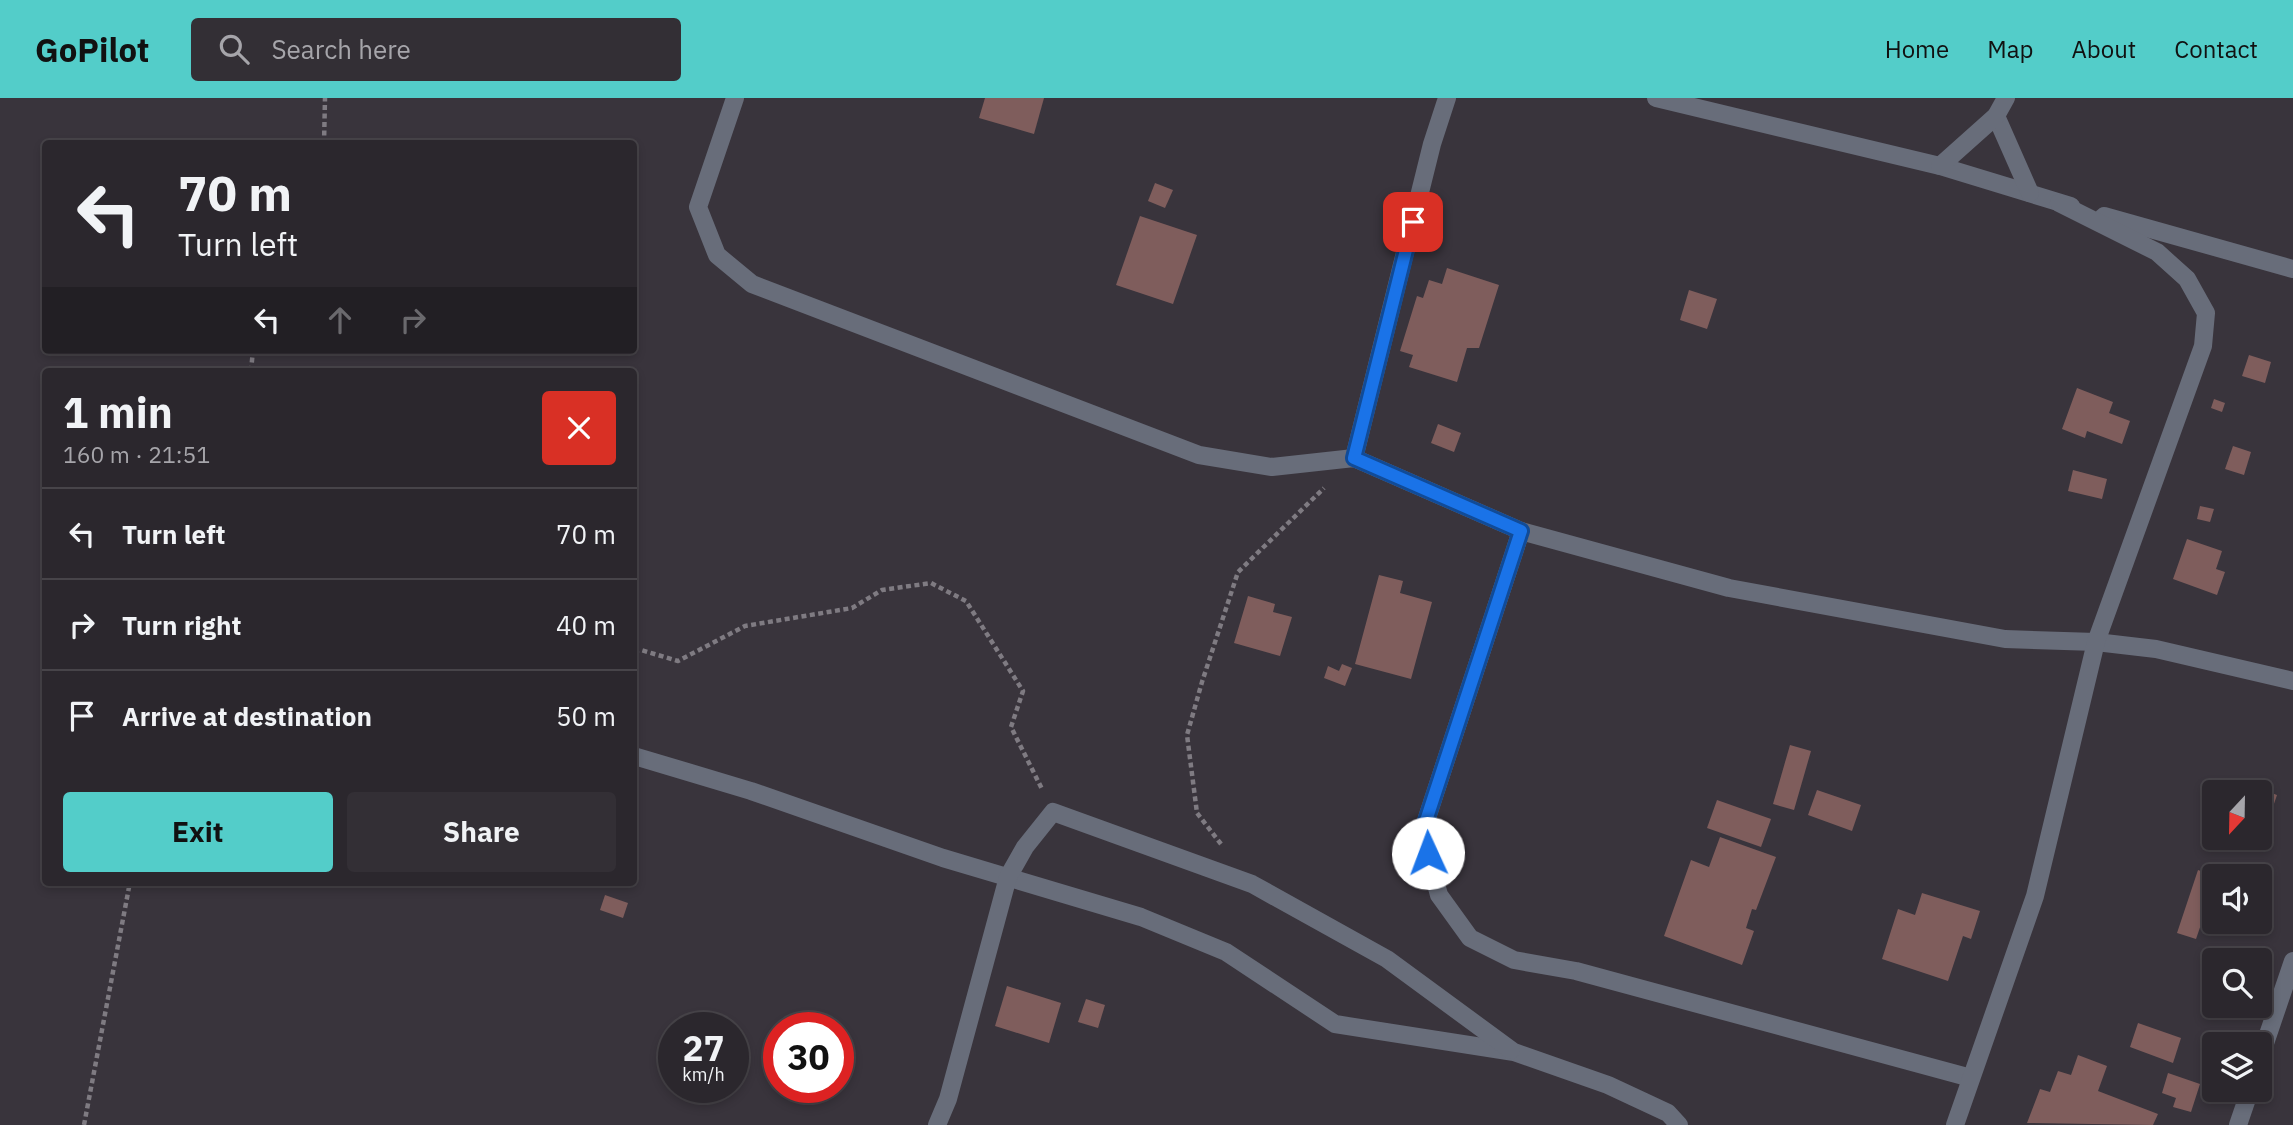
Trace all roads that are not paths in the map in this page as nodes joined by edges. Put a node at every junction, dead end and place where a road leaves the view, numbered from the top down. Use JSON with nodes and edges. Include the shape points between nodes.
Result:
{"nodes":[{"id":1,"x":735,"y":98,"type":"edge"},
{"id":2,"x":1447,"y":98,"type":"edge"},
{"id":3,"x":1656,"y":98,"type":"edge"},
{"id":4,"x":2006,"y":98,"type":"edge"},
{"id":5,"x":1996,"y":116,"type":"junction"},
{"id":6,"x":1940,"y":166,"type":"junction"},
{"id":7,"x":2030,"y":193,"type":"junction"},
{"id":8,"x":2059,"y":203,"type":"junction"},
{"id":9,"x":2293,"y":269,"type":"edge"},
{"id":10,"x":1354,"y":458,"type":"junction"},
{"id":11,"x":1521,"y":531,"type":"junction"},
{"id":12,"x":2096,"y":642,"type":"junction"},
{"id":13,"x":2293,"y":681,"type":"edge"},
{"id":14,"x":637,"y":757,"type":"edge"},
{"id":15,"x":1008,"y":877,"type":"junction"},
{"id":16,"x":2293,"y":961,"type":"edge"},
{"id":17,"x":2269,"y":1032,"type":"edge"},
{"id":18,"x":1514,"y":1052,"type":"junction"},
{"id":19,"x":1971,"y":1078,"type":"junction"},
{"id":20,"x":2246,"y":1102,"type":"edge"},
{"id":21,"x":937,"y":1125,"type":"edge"},
{"id":22,"x":1679,"y":1125,"type":"edge"},
{"id":23,"x":1955,"y":1125,"type":"edge"},
{"id":24,"x":2238,"y":1125,"type":"edge"}],
"edges":[{"from":1,"to":10,"type":"street","via":[[698,207],[717,255],[752,284],[1199,455],[1272,467]]},
{"from":2,"to":10,"type":"street"},
{"from":3,"to":6,"type":"street"},
{"from":4,"to":5,"type":"street"},
{"from":5,"to":6,"type":"street"},
{"from":5,"to":7,"type":"street"},
{"from":6,"to":7,"type":"street"},
{"from":7,"to":8,"type":"street"},
{"from":8,"to":9,"type":"street"},
{"from":8,"to":12,"type":"street","via":[[2157,252],[2187,279],[2206,313],[2203,346]]},
{"from":10,"to":11,"type":"street"},
{"from":11,"to":12,"type":"street","via":[[1729,588],[2005,639]]},
{"from":11,"to":19,"type":"street","via":[[1422,833],[1439,895],[1470,938],[1514,960],[1576,971]]},
{"from":12,"to":13,"type":"street","via":[[2156,649]]},
{"from":12,"to":19,"type":"street","via":[[2035,896]]},
{"from":14,"to":15,"type":"street"},
{"from":15,"to":18,"type":"street","via":[[1141,917],[1226,952],[1335,1024]]},
{"from":15,"to":18,"type":"street","via":[[1025,846],[1053,812],[1252,884],[1388,960]]},
{"from":15,"to":21,"type":"street"},
{"from":16,"to":17,"type":"street"},
{"from":18,"to":22,"type":"street","via":[[1608,1085],[1668,1113]]},
{"from":19,"to":23,"type":"street"},
{"from":20,"to":24,"type":"street"}]}
